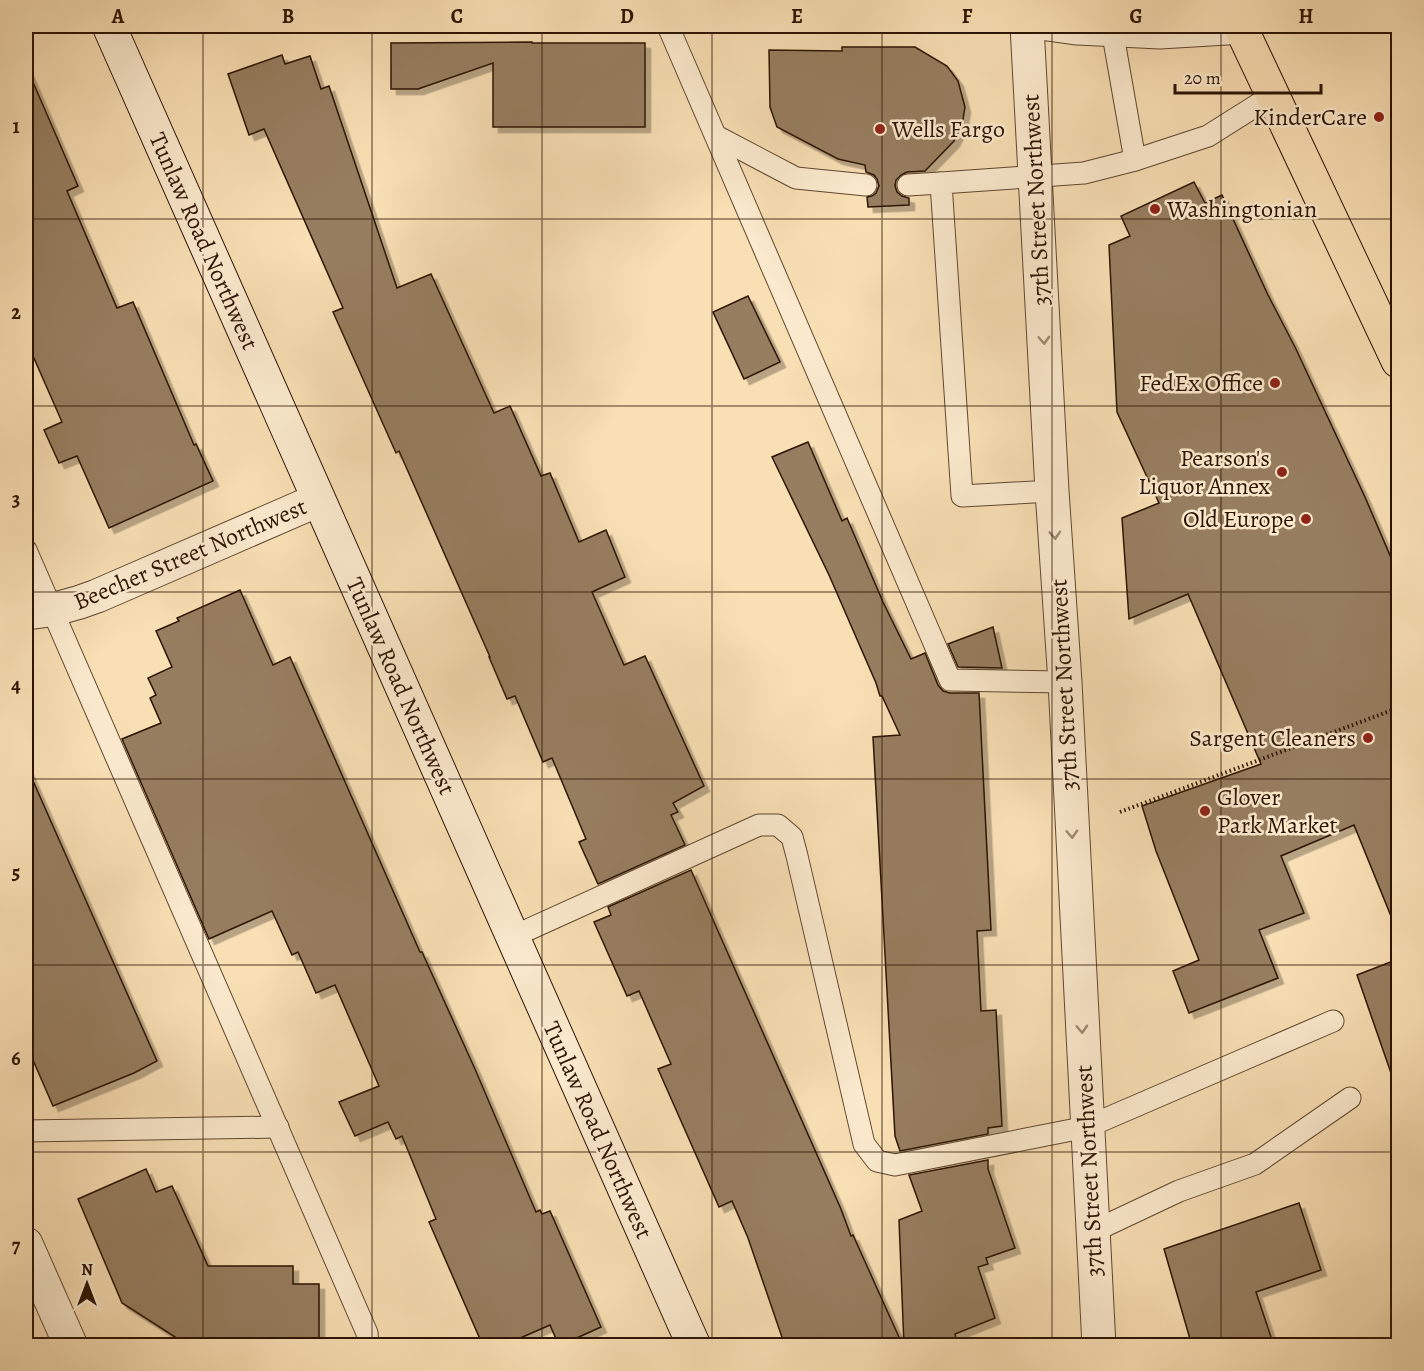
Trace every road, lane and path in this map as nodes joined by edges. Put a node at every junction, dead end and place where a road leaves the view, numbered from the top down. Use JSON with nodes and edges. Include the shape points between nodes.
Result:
{"nodes":[{"id":1,"x":109,"y":26,"type":"edge"},
{"id":2,"x":668,"y":26,"type":"edge"},
{"id":3,"x":1027,"y":26,"type":"edge"},
{"id":4,"x":1242,"y":29,"type":"edge"},
{"id":5,"x":1113,"y":35,"type":"junction"},
{"id":6,"x":1273,"y":95,"type":"junction"},
{"id":7,"x":716,"y":136,"type":"junction"},
{"id":8,"x":1135,"y":160,"type":"junction"},
{"id":9,"x":1035,"y":177,"type":"junction"},
{"id":10,"x":941,"y":183,"type":"junction"},
{"id":11,"x":866,"y":185,"type":"dead end"},
{"id":12,"x":908,"y":185,"type":"dead end"},
{"id":13,"x":1398,"y":361,"type":"edge"},
{"id":14,"x":1052,"y":491,"type":"junction"},
{"id":15,"x":318,"y":500,"type":"junction"},
{"id":16,"x":26,"y":550,"type":"edge"},
{"id":17,"x":38,"y":611,"type":"edge"},
{"id":18,"x":1065,"y":682,"type":"junction"},
{"id":19,"x":1398,"y":708,"type":"edge"},
{"id":20,"x":1120,"y":812,"type":"dead end"},
{"id":21,"x":512,"y":937,"type":"junction"},
{"id":22,"x":1333,"y":1021,"type":"dead end"},
{"id":23,"x":1350,"y":1098,"type":"dead end"},
{"id":24,"x":278,"y":1127,"type":"junction"},
{"id":25,"x":1087,"y":1127,"type":"junction"},
{"id":26,"x":26,"y":1131,"type":"edge"},
{"id":27,"x":1092,"y":1232,"type":"junction"},
{"id":28,"x":26,"y":1244,"type":"edge"},
{"id":29,"x":71,"y":1346,"type":"edge"},
{"id":30,"x":368,"y":1346,"type":"edge"},
{"id":31,"x":694,"y":1346,"type":"edge"},
{"id":32,"x":1099,"y":1346,"type":"edge"}],
"edges":[{"from":1,"to":15,"type":"street","name":"Tunlaw Road Northwest"},
{"from":2,"to":7,"type":"lane"},
{"from":3,"to":5,"type":"lane"},
{"from":3,"to":9,"type":"street","name":"37th Street Northwest"},
{"from":4,"to":5,"type":"lane","via":[[1160,38]]},
{"from":4,"to":6,"type":"main road"},
{"from":5,"to":8,"type":"lane"},
{"from":6,"to":8,"type":"lane","via":[[1208,136]]},
{"from":6,"to":13,"type":"main road"},
{"from":7,"to":11,"type":"lane","via":[[796,178]]},
{"from":7,"to":18,"type":"lane","via":[[950,680]]},
{"from":8,"to":9,"type":"lane","via":[[1084,173]]},
{"from":9,"to":10,"type":"lane"},
{"from":9,"to":14,"type":"street","name":"37th Street Northwest","one_way":true},
{"from":10,"to":12,"type":"lane"},
{"from":10,"to":14,"type":"lane","via":[[962,496]]},
{"from":14,"to":18,"type":"street","name":"37th Street Northwest","one_way":true},
{"from":15,"to":17,"type":"street","name":"Beecher Street Northwest","via":[[97,596]]},
{"from":15,"to":21,"type":"street","name":"Tunlaw Road Northwest"},
{"from":16,"to":17,"type":"lane"},
{"from":17,"to":24,"type":"lane"},
{"from":18,"to":25,"type":"street","name":"37th Street Northwest","one_way":true},
{"from":19,"to":20,"type":"path"},
{"from":21,"to":25,"type":"lane","via":[[759,825],[778,825],[792,837],[864,1144],[877,1161],[895,1165]]},
{"from":21,"to":31,"type":"street","name":"Tunlaw Road Northwest"},
{"from":22,"to":25,"type":"lane"},
{"from":23,"to":27,"type":"lane","via":[[1255,1164],[1179,1191]]},
{"from":24,"to":26,"type":"lane"},
{"from":24,"to":30,"type":"lane","via":[[367,1333]]},
{"from":25,"to":27,"type":"street","name":"37th Street Northwest"},
{"from":27,"to":32,"type":"street","name":"37th Street Northwest"},
{"from":28,"to":29,"type":"street"}]}
